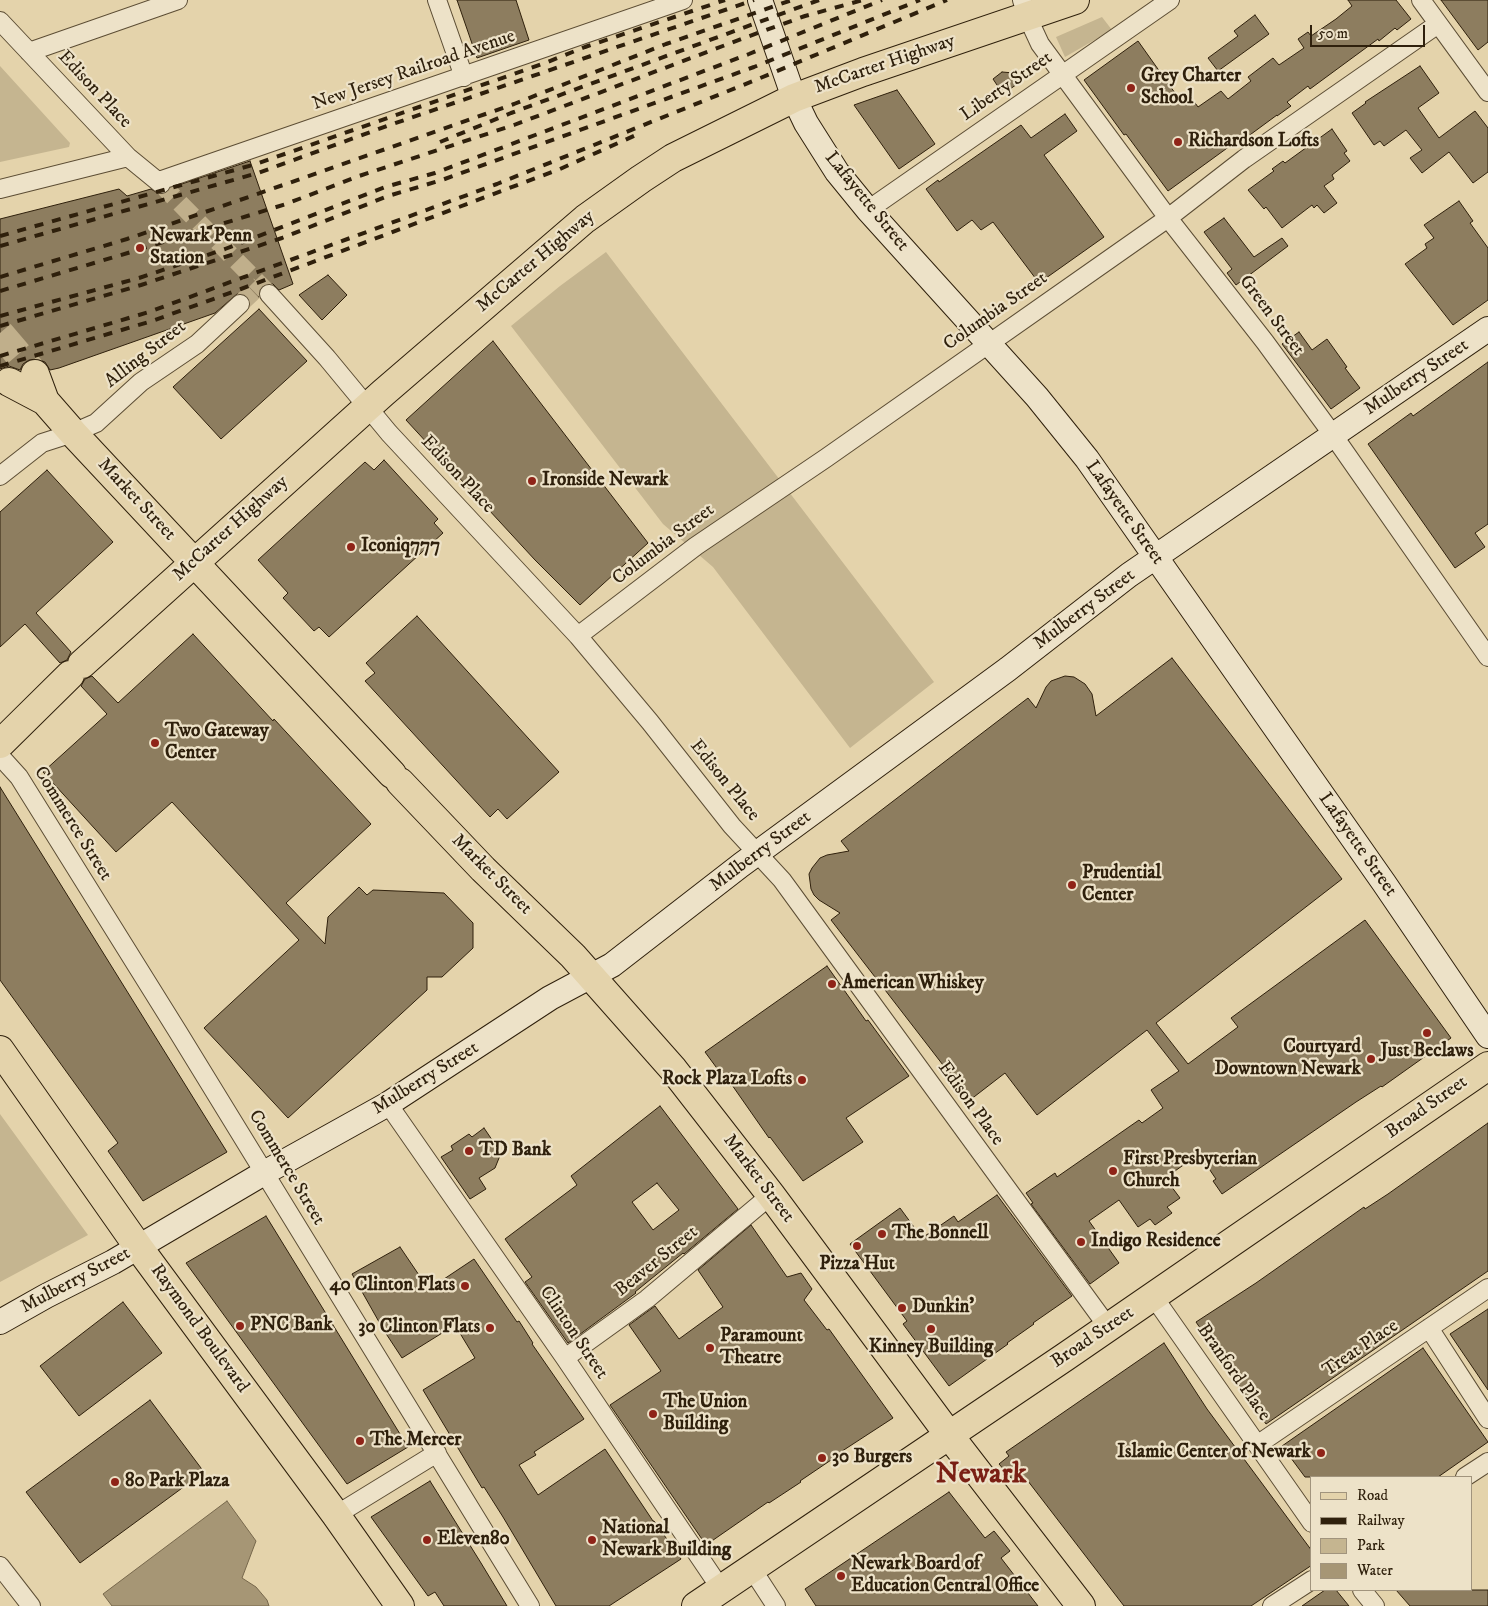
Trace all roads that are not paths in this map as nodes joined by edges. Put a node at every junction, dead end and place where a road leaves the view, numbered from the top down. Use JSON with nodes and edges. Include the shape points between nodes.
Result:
{"nodes":[{"id":1,"x":178,"y":0,"type":"edge"},
{"id":2,"x":437,"y":0,"type":"edge"},
{"id":3,"x":683,"y":0,"type":"edge"},
{"id":4,"x":760,"y":0,"type":"edge"},
{"id":5,"x":1075,"y":0,"type":"edge"},
{"id":6,"x":1170,"y":0,"type":"edge"},
{"id":7,"x":1421,"y":0,"type":"edge"},
{"id":8,"x":1024,"y":8,"type":"edge"},
{"id":9,"x":0,"y":21,"type":"edge"},
{"id":10,"x":1438,"y":24,"type":"junction"},
{"id":11,"x":30,"y":52,"type":"junction"},
{"id":12,"x":1062,"y":74,"type":"junction"},
{"id":13,"x":464,"y":77,"type":"junction"},
{"id":14,"x":1488,"y":92,"type":"edge"},
{"id":15,"x":794,"y":98,"type":"junction"},
{"id":16,"x":128,"y":157,"type":"junction"},
{"id":17,"x":160,"y":182,"type":"joint"},
{"id":18,"x":0,"y":189,"type":"edge"},
{"id":19,"x":868,"y":210,"type":"junction"},
{"id":20,"x":1168,"y":218,"type":"junction"},
{"id":21,"x":269,"y":294,"type":"tunnel mouth"},
{"id":22,"x":240,"y":304,"type":"tunnel mouth"},
{"id":23,"x":1488,"y":329,"type":"edge"},
{"id":24,"x":988,"y":343,"type":"junction"},
{"id":25,"x":35,"y":374,"type":"tunnel mouth"},
{"id":26,"x":9,"y":382,"type":"tunnel mouth"},
{"id":27,"x":45,"y":401,"type":"junction"},
{"id":28,"x":367,"y":406,"type":"junction"},
{"id":29,"x":73,"y":434,"type":"junction"},
{"id":30,"x":1333,"y":436,"type":"junction"},
{"id":31,"x":0,"y":476,"type":"edge"},
{"id":32,"x":1155,"y":557,"type":"junction"},
{"id":33,"x":195,"y":562,"type":"junction"},
{"id":34,"x":578,"y":636,"type":"junction"},
{"id":35,"x":1488,"y":657,"type":"edge"},
{"id":36,"x":0,"y":744,"type":"edge"},
{"id":37,"x":0,"y":756,"type":"edge"},
{"id":38,"x":758,"y":854,"type":"junction"},
{"id":39,"x":592,"y":976,"type":"junction"},
{"id":40,"x":1488,"y":1036,"type":"edge"},
{"id":41,"x":0,"y":1050,"type":"edge"},
{"id":42,"x":1488,"y":1066,"type":"edge"},
{"id":43,"x":388,"y":1104,"type":"junction"},
{"id":44,"x":264,"y":1173,"type":"junction"},
{"id":45,"x":771,"y":1195,"type":"junction"},
{"id":46,"x":139,"y":1248,"type":"junction"},
{"id":47,"x":1488,"y":1288,"type":"edge"},
{"id":48,"x":1153,"y":1296,"type":"junction"},
{"id":49,"x":0,"y":1322,"type":"edge"},
{"id":50,"x":1108,"y":1327,"type":"junction"},
{"id":51,"x":1429,"y":1328,"type":"junction"},
{"id":52,"x":565,"y":1358,"type":"junction"},
{"id":53,"x":1488,"y":1418,"type":"edge"},
{"id":54,"x":949,"y":1435,"type":"junction"},
{"id":55,"x":1257,"y":1445,"type":"junction"},
{"id":56,"x":437,"y":1454,"type":"junction"},
{"id":57,"x":1488,"y":1462,"type":"edge"},
{"id":58,"x":1467,"y":1476,"type":"edge"},
{"id":59,"x":336,"y":1515,"type":"junction"},
{"id":60,"x":1310,"y":1520,"type":"edge"},
{"id":61,"x":0,"y":1566,"type":"edge"},
{"id":62,"x":752,"y":1569,"type":"junction"},
{"id":63,"x":1310,"y":1581,"type":"edge"},
{"id":64,"x":721,"y":1588,"type":"junction"},
{"id":65,"x":1363,"y":1591,"type":"edge"},
{"id":66,"x":31,"y":1606,"type":"edge"},
{"id":67,"x":400,"y":1606,"type":"edge"},
{"id":68,"x":530,"y":1606,"type":"edge"},
{"id":69,"x":696,"y":1606,"type":"edge"},
{"id":70,"x":776,"y":1606,"type":"edge"},
{"id":71,"x":1081,"y":1606,"type":"edge"},
{"id":72,"x":1272,"y":1606,"type":"edge"},
{"id":73,"x":1375,"y":1606,"type":"edge"}],
"edges":[{"from":1,"to":11,"type":"street"},
{"from":2,"to":13,"type":"street"},
{"from":3,"to":13,"type":"street","name":"New Jersey Railroad Avenue"},
{"from":4,"to":15,"type":"street","name":"Lafayette Street"},
{"from":5,"to":8,"type":"main road","name":"McCarter Highway"},
{"from":6,"to":12,"type":"street","name":"Liberty Street"},
{"from":7,"to":10,"type":"street"},
{"from":8,"to":12,"type":"street","name":"Green Street","via":[[1040,44]]},
{"from":8,"to":15,"type":"main road","name":"McCarter Highway"},
{"from":9,"to":11,"type":"street","name":"Edison Place"},
{"from":10,"to":14,"type":"street"},
{"from":10,"to":20,"type":"street","name":"Columbia Street","via":[[1244,159]]},
{"from":11,"to":16,"type":"street","name":"Edison Place"},
{"from":12,"to":19,"type":"street","name":"Liberty Street"},
{"from":12,"to":20,"type":"street","name":"Green Street"},
{"from":13,"to":17,"type":"street","name":"New Jersey Railroad Avenue"},
{"from":15,"to":19,"type":"street","name":"Lafayette Street","via":[[837,172]]},
{"from":15,"to":28,"type":"main road","name":"McCarter Highway","via":[[673,158],[585,219]]},
{"from":16,"to":17,"type":"street","name":"Edison Place"},
{"from":16,"to":18,"type":"street"},
{"from":19,"to":24,"type":"street","name":"Lafayette Street"},
{"from":20,"to":24,"type":"street","name":"Columbia Street"},
{"from":20,"to":30,"type":"street","name":"Green Street","via":[[1265,342]]},
{"from":21,"to":28,"type":"street","name":"Edison Place"},
{"from":22,"to":29,"type":"street","name":"Alling Street","via":[[197,344],[141,382],[89,427]]},
{"from":23,"to":30,"type":"street","name":"Mulberry Street"},
{"from":24,"to":32,"type":"street","name":"Lafayette Street","via":[[1087,459]]},
{"from":24,"to":34,"type":"street","name":"Columbia Street","via":[[696,546]]},
{"from":25,"to":27,"type":"main road","name":"Market Street"},
{"from":26,"to":27,"type":"main road","name":"Market Street"},
{"from":27,"to":29,"type":"main road","name":"Market Street"},
{"from":28,"to":33,"type":"main road","name":"McCarter Highway"},
{"from":28,"to":34,"type":"street","name":"Edison Place"},
{"from":29,"to":31,"type":"street","name":"Alling Street","via":[[42,443]]},
{"from":29,"to":33,"type":"main road","name":"Market Street"},
{"from":30,"to":32,"type":"street","name":"Mulberry Street"},
{"from":30,"to":35,"type":"street","name":"Green Street"},
{"from":32,"to":38,"type":"street","name":"Mulberry Street"},
{"from":32,"to":40,"type":"street","name":"Lafayette Street"},
{"from":33,"to":36,"type":"main road","name":"McCarter Highway"},
{"from":33,"to":39,"type":"main road","name":"Market Street","via":[[483,869]]},
{"from":34,"to":38,"type":"street","name":"Edison Place"},
{"from":37,"to":44,"type":"street","name":"Commerce Street","via":[[19,777]]},
{"from":38,"to":39,"type":"street","name":"Mulberry Street","via":[[628,954]]},
{"from":38,"to":50,"type":"street","name":"Edison Place","via":[[782,880]]},
{"from":39,"to":43,"type":"street","name":"Mulberry Street","via":[[550,998]]},
{"from":39,"to":45,"type":"main road","name":"Market Street","via":[[673,1069]]},
{"from":41,"to":46,"type":"main road","name":"Raymond Boulevard"},
{"from":42,"to":48,"type":"main road","name":"Broad Street"},
{"from":43,"to":44,"type":"street","name":"Mulberry Street"},
{"from":43,"to":52,"type":"street","name":"Clinton Street"},
{"from":44,"to":46,"type":"street","name":"Mulberry Street"},
{"from":44,"to":56,"type":"street","name":"Commerce Street"},
{"from":45,"to":52,"type":"street","name":"Beaver Street","via":[[647,1299]]},
{"from":45,"to":54,"type":"main road","name":"Market Street"},
{"from":46,"to":49,"type":"street","name":"Mulberry Street"},
{"from":46,"to":59,"type":"main road","name":"Raymond Boulevard"},
{"from":47,"to":51,"type":"street","name":"Treat Place"},
{"from":48,"to":50,"type":"main road","name":"Broad Street"},
{"from":48,"to":55,"type":"street","name":"Branford Place"},
{"from":50,"to":54,"type":"main road","name":"Broad Street"},
{"from":51,"to":53,"type":"street"},
{"from":51,"to":55,"type":"street","name":"Treat Place"},
{"from":52,"to":64,"type":"street","name":"Clinton Street"},
{"from":54,"to":62,"type":"main road","name":"Broad Street"},
{"from":54,"to":71,"type":"main road","name":"Market Street"},
{"from":55,"to":60,"type":"street","name":"Branford Place"},
{"from":56,"to":59,"type":"street"},
{"from":56,"to":68,"type":"street","name":"Commerce Street"},
{"from":57,"to":58,"type":"street"},
{"from":59,"to":67,"type":"main road","name":"Raymond Boulevard"},
{"from":61,"to":66,"type":"street"},
{"from":62,"to":64,"type":"main road","name":"Broad Street"},
{"from":62,"to":70,"type":"street"},
{"from":63,"to":72,"type":"street"},
{"from":64,"to":69,"type":"main road","name":"Broad Street"},
{"from":65,"to":73,"type":"street"}]}
